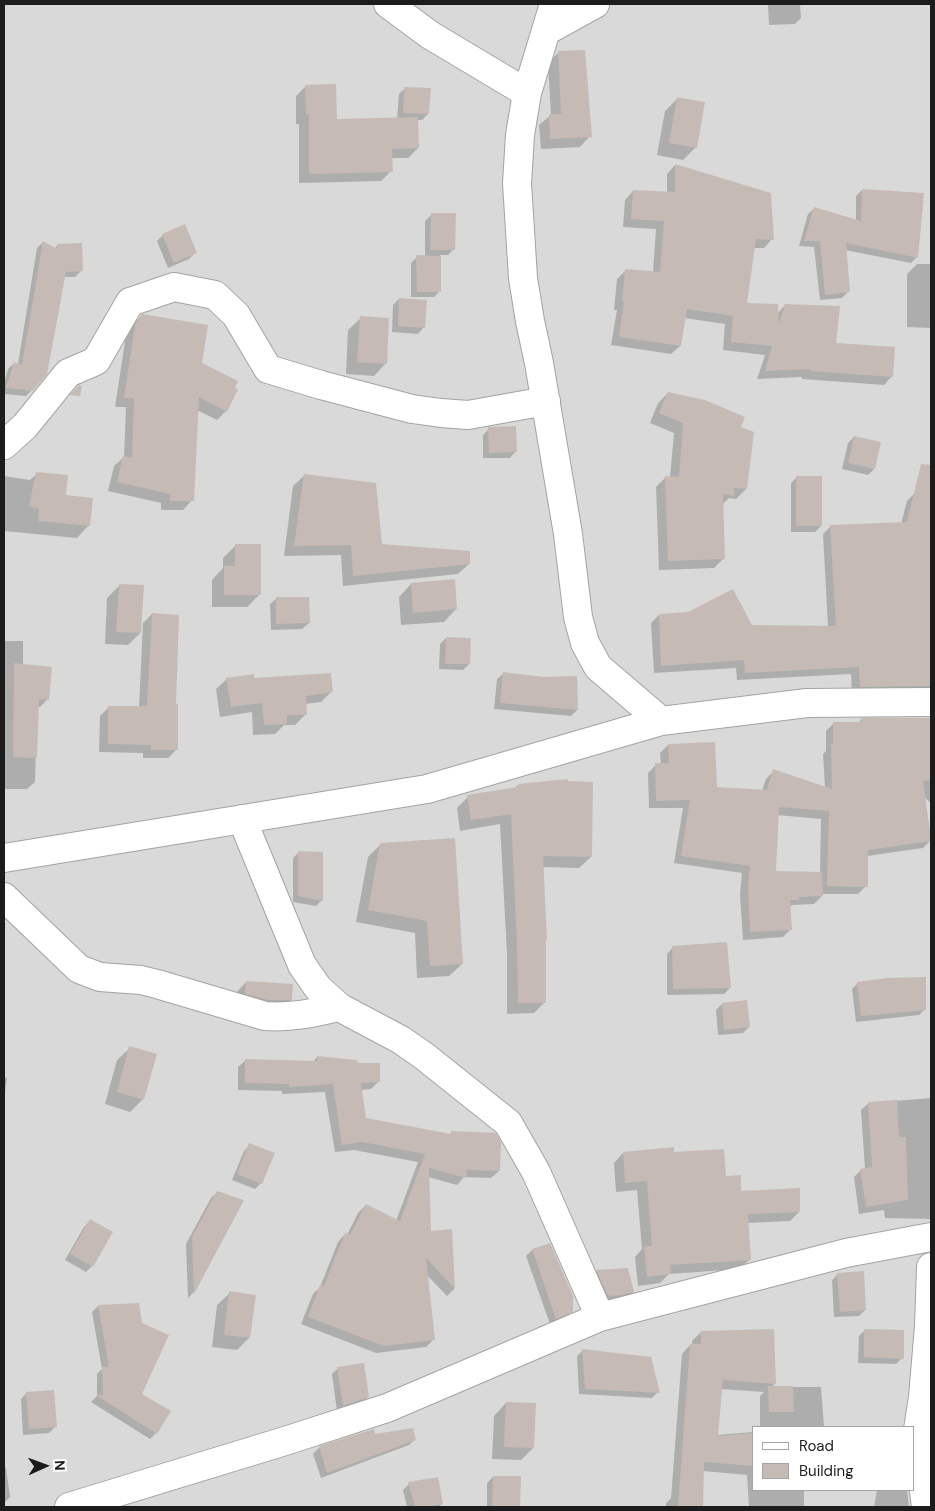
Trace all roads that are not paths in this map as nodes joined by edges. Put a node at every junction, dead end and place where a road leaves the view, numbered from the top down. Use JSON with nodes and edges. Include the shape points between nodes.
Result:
{"nodes":[{"id":1,"x":388,"y":4,"type":"edge"},
{"id":2,"x":554,"y":4,"type":"edge"},
{"id":3,"x":595,"y":4,"type":"edge"},
{"id":4,"x":546,"y":30,"type":"junction"},
{"id":5,"x":527,"y":94,"type":"junction"},
{"id":6,"x":546,"y":401,"type":"junction"},
{"id":7,"x":4,"y":445,"type":"edge"},
{"id":8,"x":931,"y":702,"type":"edge"},
{"id":9,"x":661,"y":721,"type":"junction"},
{"id":10,"x":242,"y":819,"type":"junction"},
{"id":11,"x":4,"y":858,"type":"edge"},
{"id":12,"x":4,"y":897,"type":"edge"},
{"id":13,"x":339,"y":1007,"type":"junction"},
{"id":14,"x":931,"y":1236,"type":"edge"},
{"id":15,"x":931,"y":1267,"type":"edge"},
{"id":16,"x":600,"y":1316,"type":"junction"},
{"id":17,"x":69,"y":1507,"type":"edge"},
{"id":18,"x":926,"y":1507,"type":"edge"}],
"edges":[{"from":1,"to":5,"type":"street","via":[[430,35]]},
{"from":2,"to":4,"type":"street"},
{"from":3,"to":4,"type":"street"},
{"from":4,"to":5,"type":"street"},
{"from":5,"to":6,"type":"street","via":[[517,183],[523,278]]},
{"from":6,"to":7,"type":"street","via":[[468,415],[441,413],[412,409],[285,375],[268,369],[236,315],[214,295],[174,287],[130,302],[96,361],[68,374],[26,426]]},
{"from":6,"to":9,"type":"street","via":[[578,617],[585,643],[598,667]]},
{"from":8,"to":9,"type":"street","via":[[807,703]]},
{"from":9,"to":10,"type":"street","via":[[427,789]]},
{"from":10,"to":11,"type":"street"},
{"from":10,"to":13,"type":"street","via":[[302,964],[318,988]]},
{"from":12,"to":13,"type":"street","via":[[79,969],[100,977],[141,980],[265,1016],[300,1016]]},
{"from":13,"to":16,"type":"street","via":[[409,1046],[508,1123],[536,1172]]},
{"from":14,"to":16,"type":"street","via":[[846,1253]]},
{"from":15,"to":18,"type":"street","via":[[929,1326],[917,1436]]},
{"from":16,"to":17,"type":"street","via":[[386,1408]]}]}
